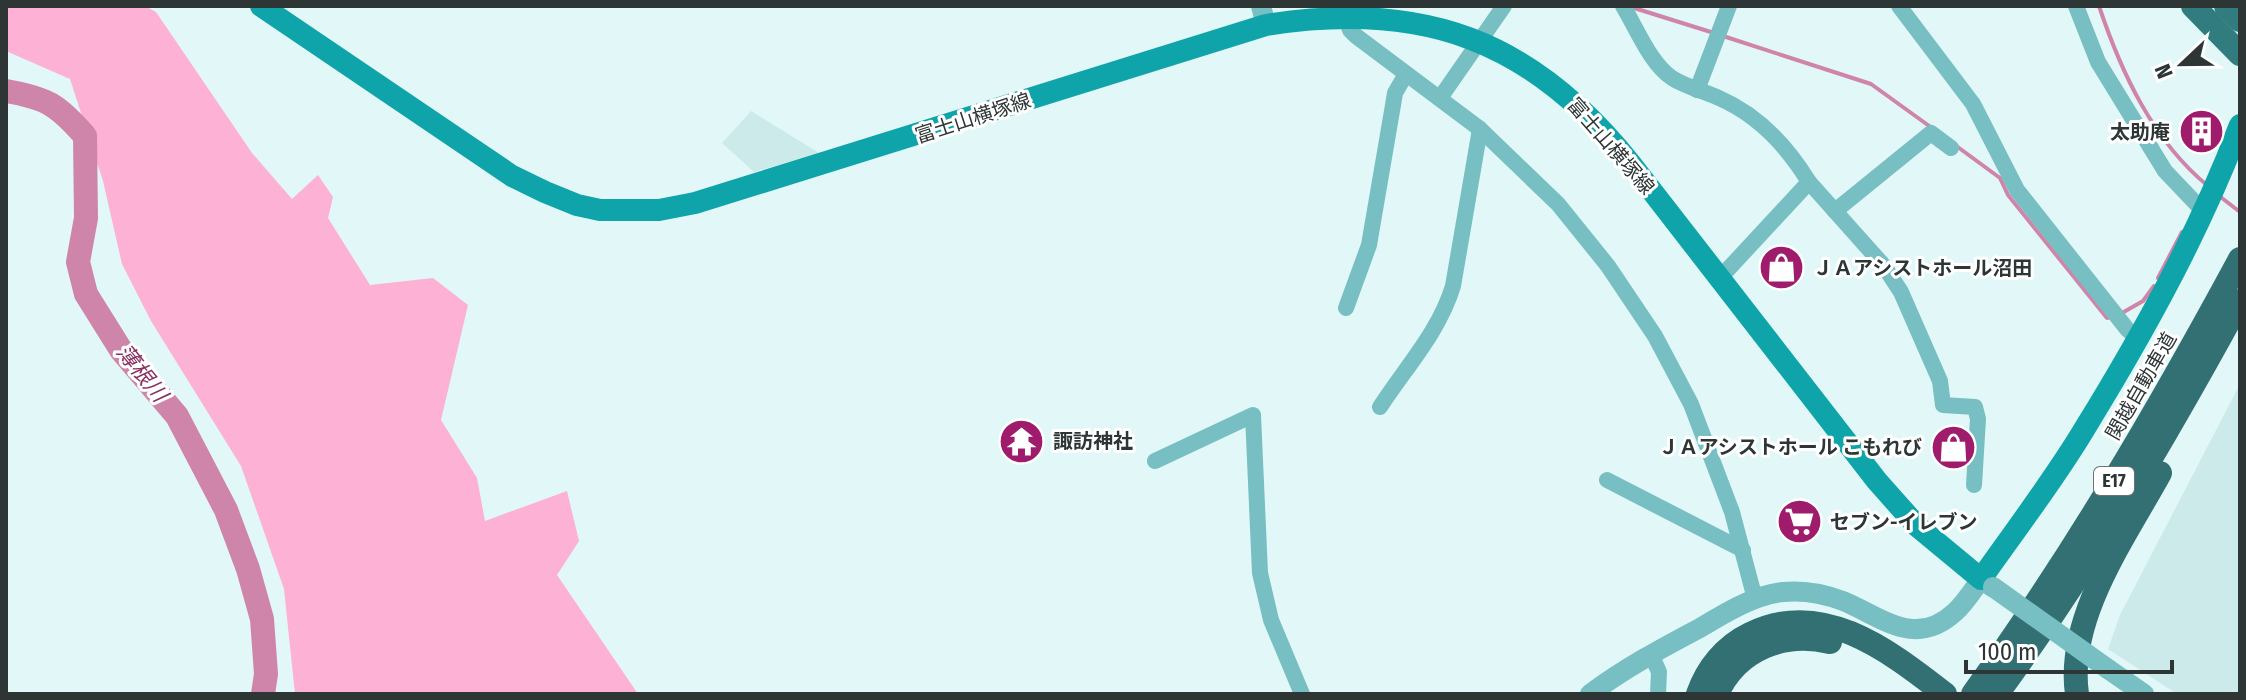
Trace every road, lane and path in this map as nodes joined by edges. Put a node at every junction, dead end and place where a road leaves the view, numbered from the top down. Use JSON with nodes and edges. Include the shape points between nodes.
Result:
{"nodes":[{"id":1,"x":261,"y":6,"type":"edge"},
{"id":2,"x":1504,"y":6,"type":"edge"},
{"id":3,"x":1623,"y":6,"type":"edge"},
{"id":4,"x":1729,"y":6,"type":"edge"},
{"id":5,"x":1899,"y":6,"type":"edge"},
{"id":6,"x":2076,"y":6,"type":"edge"},
{"id":7,"x":2193,"y":6,"type":"edge"},
{"id":8,"x":2226,"y":6,"type":"edge"},
{"id":9,"x":1263,"y":15,"type":"edge"},
{"id":10,"x":1345,"y":15,"type":"junction"},
{"id":11,"x":2240,"y":20,"type":"edge"},
{"id":12,"x":1480,"y":41,"type":"junction"},
{"id":13,"x":2240,"y":54,"type":"edge"},
{"id":14,"x":1406,"y":74,"type":"junction"},
{"id":15,"x":1697,"y":90,"type":"junction"},
{"id":16,"x":1440,"y":98,"type":"junction"},
{"id":17,"x":2240,"y":125,"type":"edge"},
{"id":18,"x":1480,"y":129,"type":"junction"},
{"id":19,"x":1951,"y":148,"type":"dead end"},
{"id":20,"x":1809,"y":182,"type":"junction"},
{"id":21,"x":2211,"y":199,"type":"junction"},
{"id":22,"x":1835,"y":211,"type":"junction"},
{"id":23,"x":2240,"y":259,"type":"edge"},
{"id":24,"x":1719,"y":279,"type":"junction"},
{"id":25,"x":2240,"y":301,"type":"edge"},
{"id":26,"x":1346,"y":308,"type":"dead end"},
{"id":27,"x":2240,"y":309,"type":"edge"},
{"id":28,"x":2137,"y":338,"type":"junction"},
{"id":29,"x":1380,"y":407,"type":"dead end"},
{"id":30,"x":1155,"y":461,"type":"dead end"},
{"id":31,"x":2122,"y":468,"type":"junction"},
{"id":32,"x":1607,"y":480,"type":"dead end"},
{"id":33,"x":1974,"y":485,"type":"dead end"},
{"id":34,"x":1743,"y":550,"type":"junction"},
{"id":35,"x":1987,"y":583,"type":"junction"},
{"id":36,"x":1755,"y":599,"type":"junction"},
{"id":37,"x":1651,"y":654,"type":"junction"},
{"id":38,"x":1933,"y":691,"type":"edge"},
{"id":39,"x":1302,"y":694,"type":"edge"},
{"id":40,"x":1590,"y":694,"type":"edge"},
{"id":41,"x":1658,"y":694,"type":"edge"},
{"id":42,"x":1698,"y":694,"type":"edge"},
{"id":43,"x":1717,"y":694,"type":"edge"},
{"id":44,"x":1960,"y":694,"type":"edge"},
{"id":45,"x":1973,"y":694,"type":"edge"},
{"id":46,"x":1997,"y":694,"type":"edge"},
{"id":47,"x":2077,"y":694,"type":"edge"},
{"id":48,"x":2144,"y":694,"type":"edge"}],
"edges":[{"from":1,"to":9,"type":"main road","name":"富士山横塚線","via":[[512,176],[577,205],[626,211],[695,203]]},
{"from":2,"to":12,"type":"street"},
{"from":3,"to":15,"type":"street","via":[[1655,61],[1671,78]]},
{"from":4,"to":15,"type":"street"},
{"from":5,"to":28,"type":"street","via":[[1973,104],[2017,190]]},
{"from":6,"to":21,"type":"street","via":[[2098,62],[2165,171]]},
{"from":7,"to":13,"type":"highway"},
{"from":8,"to":11,"type":"highway"},
{"from":9,"to":10,"type":"main road","name":"富士山横塚線"},
{"from":10,"to":12,"type":"main road","name":"富士山横塚線","via":[[1411,21]]},
{"from":10,"to":14,"type":"street","via":[[1356,36]]},
{"from":12,"to":16,"type":"street"},
{"from":12,"to":24,"type":"main road","name":"富士山横塚線","via":[[1526,64],[1592,117]]},
{"from":14,"to":16,"type":"street"},
{"from":14,"to":26,"type":"street","via":[[1395,93],[1369,245]]},
{"from":15,"to":20,"type":"street","via":[[1766,127]]},
{"from":16,"to":18,"type":"street"},
{"from":17,"to":21,"type":"main road"},
{"from":18,"to":29,"type":"street","via":[[1448,303]]},
{"from":18,"to":34,"type":"street","via":[[1582,231],[1655,336],[1703,433]]},
{"from":19,"to":22,"type":"street","via":[[1931,133]]},
{"from":20,"to":22,"type":"street"},
{"from":20,"to":24,"type":"street"},
{"from":21,"to":28,"type":"main road"},
{"from":22,"to":33,"type":"street","via":[[1901,292],[1940,381],[1943,405],[1975,407]]},
{"from":23,"to":31,"type":"highway","name":"関越自動車道","number":"E17"},
{"from":24,"to":35,"type":"main road","name":"富士山横塚線","via":[[1891,498]]},
{"from":25,"to":46,"type":"highway","number":"E17","via":[[2137,482]]},
{"from":27,"to":47,"type":"highway","via":[[2085,618],[2076,662]]},
{"from":28,"to":35,"type":"main road"},
{"from":30,"to":39,"type":"street","via":[[1253,415],[1260,573],[1271,620]]},
{"from":31,"to":44,"type":"highway"},
{"from":31,"to":45,"type":"highway","name":"関越自動車道","number":"E17"},
{"from":32,"to":34,"type":"street"},
{"from":34,"to":36,"type":"street"},
{"from":35,"to":36,"type":"street","via":[[1944,621],[1922,629],[1893,626],[1842,601],[1811,593]]},
{"from":35,"to":48,"type":"street","bridge":true},
{"from":36,"to":37,"type":"street"},
{"from":37,"to":40,"type":"street"},
{"from":37,"to":41,"type":"street","via":[[1659,672]]},
{"from":38,"to":42,"type":"highway","via":[[1890,653],[1855,634],[1801,622],[1769,626],[1731,646]]},
{"from":38,"to":43,"type":"highway","via":[[1857,652],[1801,638],[1750,653],[1726,676]]}]}
